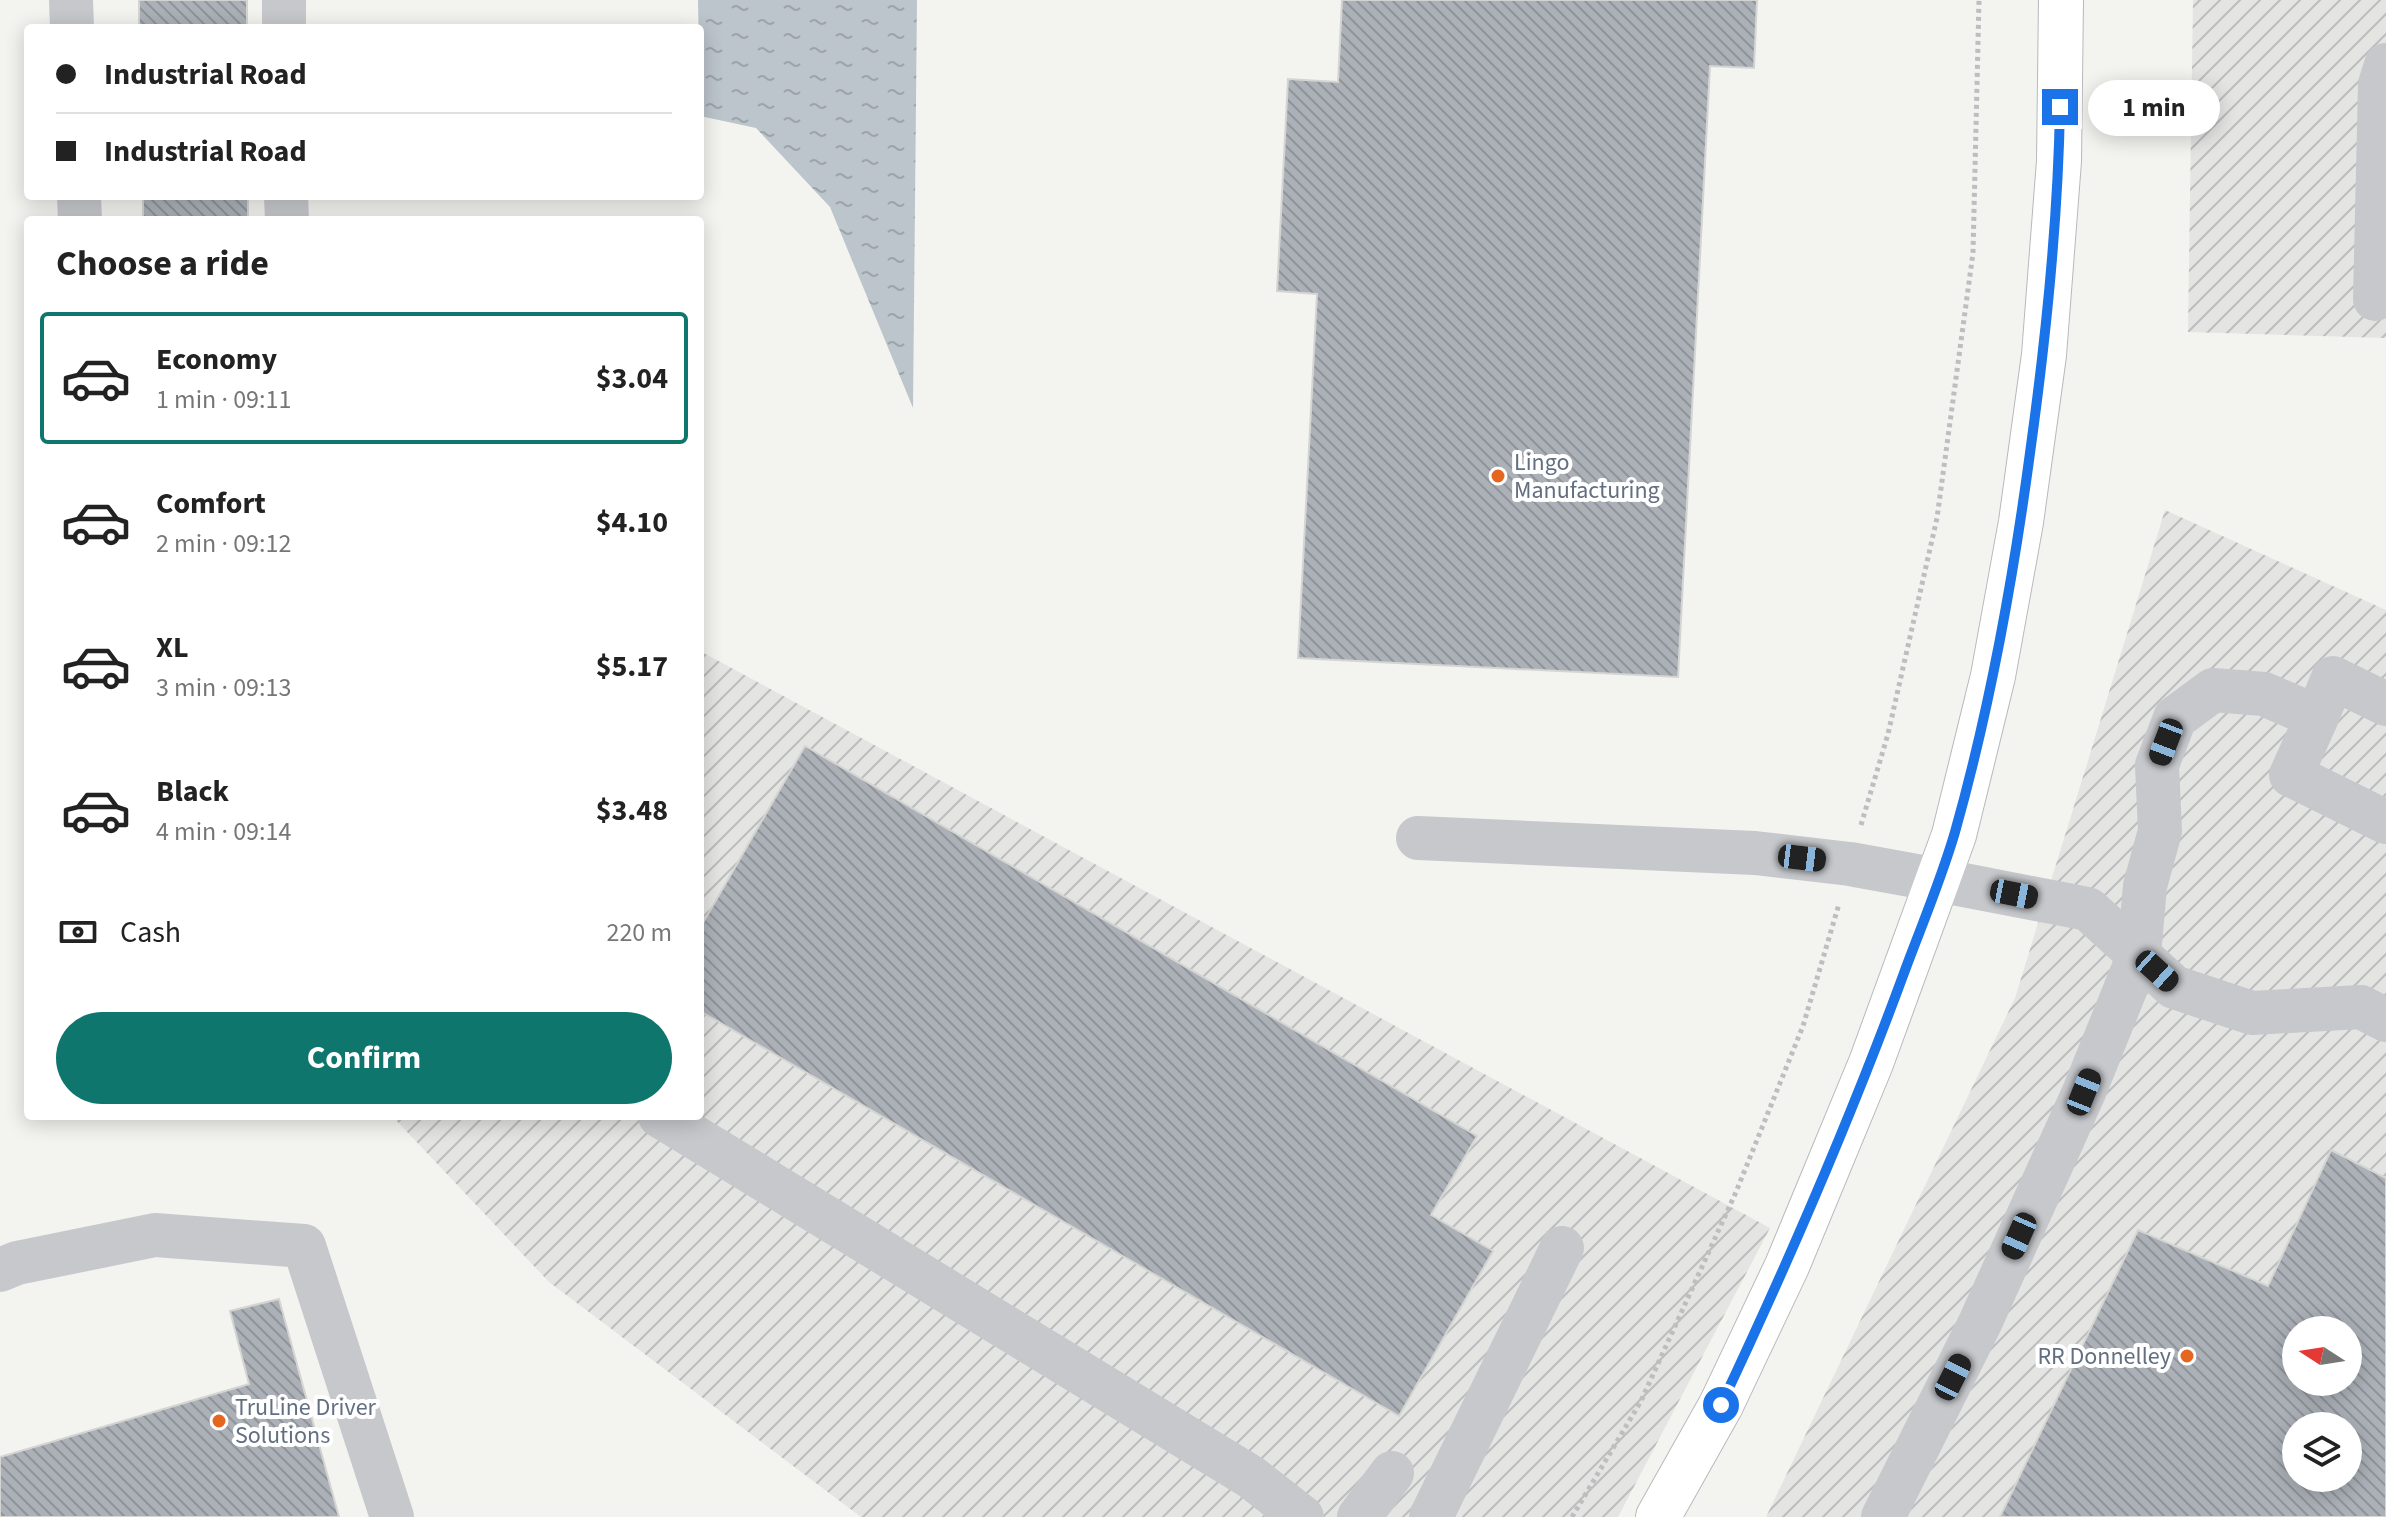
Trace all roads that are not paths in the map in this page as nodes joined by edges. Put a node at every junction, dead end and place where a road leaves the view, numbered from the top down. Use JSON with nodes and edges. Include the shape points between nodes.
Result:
{"nodes":[{"id":1,"x":71,"y":0,"type":"edge"},
{"id":2,"x":284,"y":0,"type":"edge"},
{"id":3,"x":2061,"y":0,"type":"edge"},
{"id":4,"x":72,"y":24,"type":"edge"},
{"id":5,"x":284,"y":24,"type":"edge"},
{"id":6,"x":2386,"y":65,"type":"edge"},
{"id":7,"x":2375,"y":299,"type":"dead end"},
{"id":8,"x":2386,"y":704,"type":"edge"},
{"id":9,"x":2317,"y":717,"type":"junction"},
{"id":10,"x":2386,"y":822,"type":"edge"},
{"id":11,"x":1418,"y":838,"type":"dead end"},
{"id":12,"x":1938,"y":880,"type":"junction"},
{"id":13,"x":2139,"y":955,"type":"junction"},
{"id":14,"x":2386,"y":1020,"type":"edge"},
{"id":15,"x":667,"y":1120,"type":"edge"},
{"id":16,"x":1562,"y":1248,"type":"dead end"},
{"id":17,"x":0,"y":1270,"type":"edge"},
{"id":18,"x":1392,"y":1473,"type":"dead end"},
{"id":19,"x":392,"y":1517,"type":"edge"},
{"id":20,"x":1302,"y":1517,"type":"edge"},
{"id":21,"x":1359,"y":1517,"type":"edge"},
{"id":22,"x":1431,"y":1517,"type":"edge"},
{"id":23,"x":1658,"y":1517,"type":"edge"},
{"id":24,"x":1883,"y":1517,"type":"edge"}],
"edges":[{"from":1,"to":4,"type":"lane"},
{"from":2,"to":5,"type":"lane"},
{"from":3,"to":12,"type":"main road","via":[[2058,176],[2044,355],[2025,491],[1993,676]]},
{"from":6,"to":7,"type":"lane","via":[[2380,84]]},
{"from":8,"to":9,"type":"lane","via":[[2333,678]]},
{"from":9,"to":10,"type":"lane","via":[[2291,775]]},
{"from":9,"to":13,"type":"lane","via":[[2264,694],[2213,690],[2175,718],[2157,765],[2160,831],[2145,886]]},
{"from":11,"to":12,"type":"lane","via":[[1755,853]]},
{"from":12,"to":13,"type":"lane","via":[[2088,909]]},
{"from":12,"to":23,"type":"main road","via":[[1871,1063],[1787,1266],[1721,1405]]},
{"from":13,"to":14,"type":"lane","via":[[2174,987],[2252,1013],[2361,1007]]},
{"from":13,"to":24,"type":"lane","via":[[2084,1092],[1986,1308]]},
{"from":15,"to":20,"type":"lane","via":[[1251,1477]]},
{"from":16,"to":22,"type":"lane"},
{"from":17,"to":19,"type":"lane","via":[[155,1235],[304,1246]]},
{"from":18,"to":21,"type":"lane"}]}
